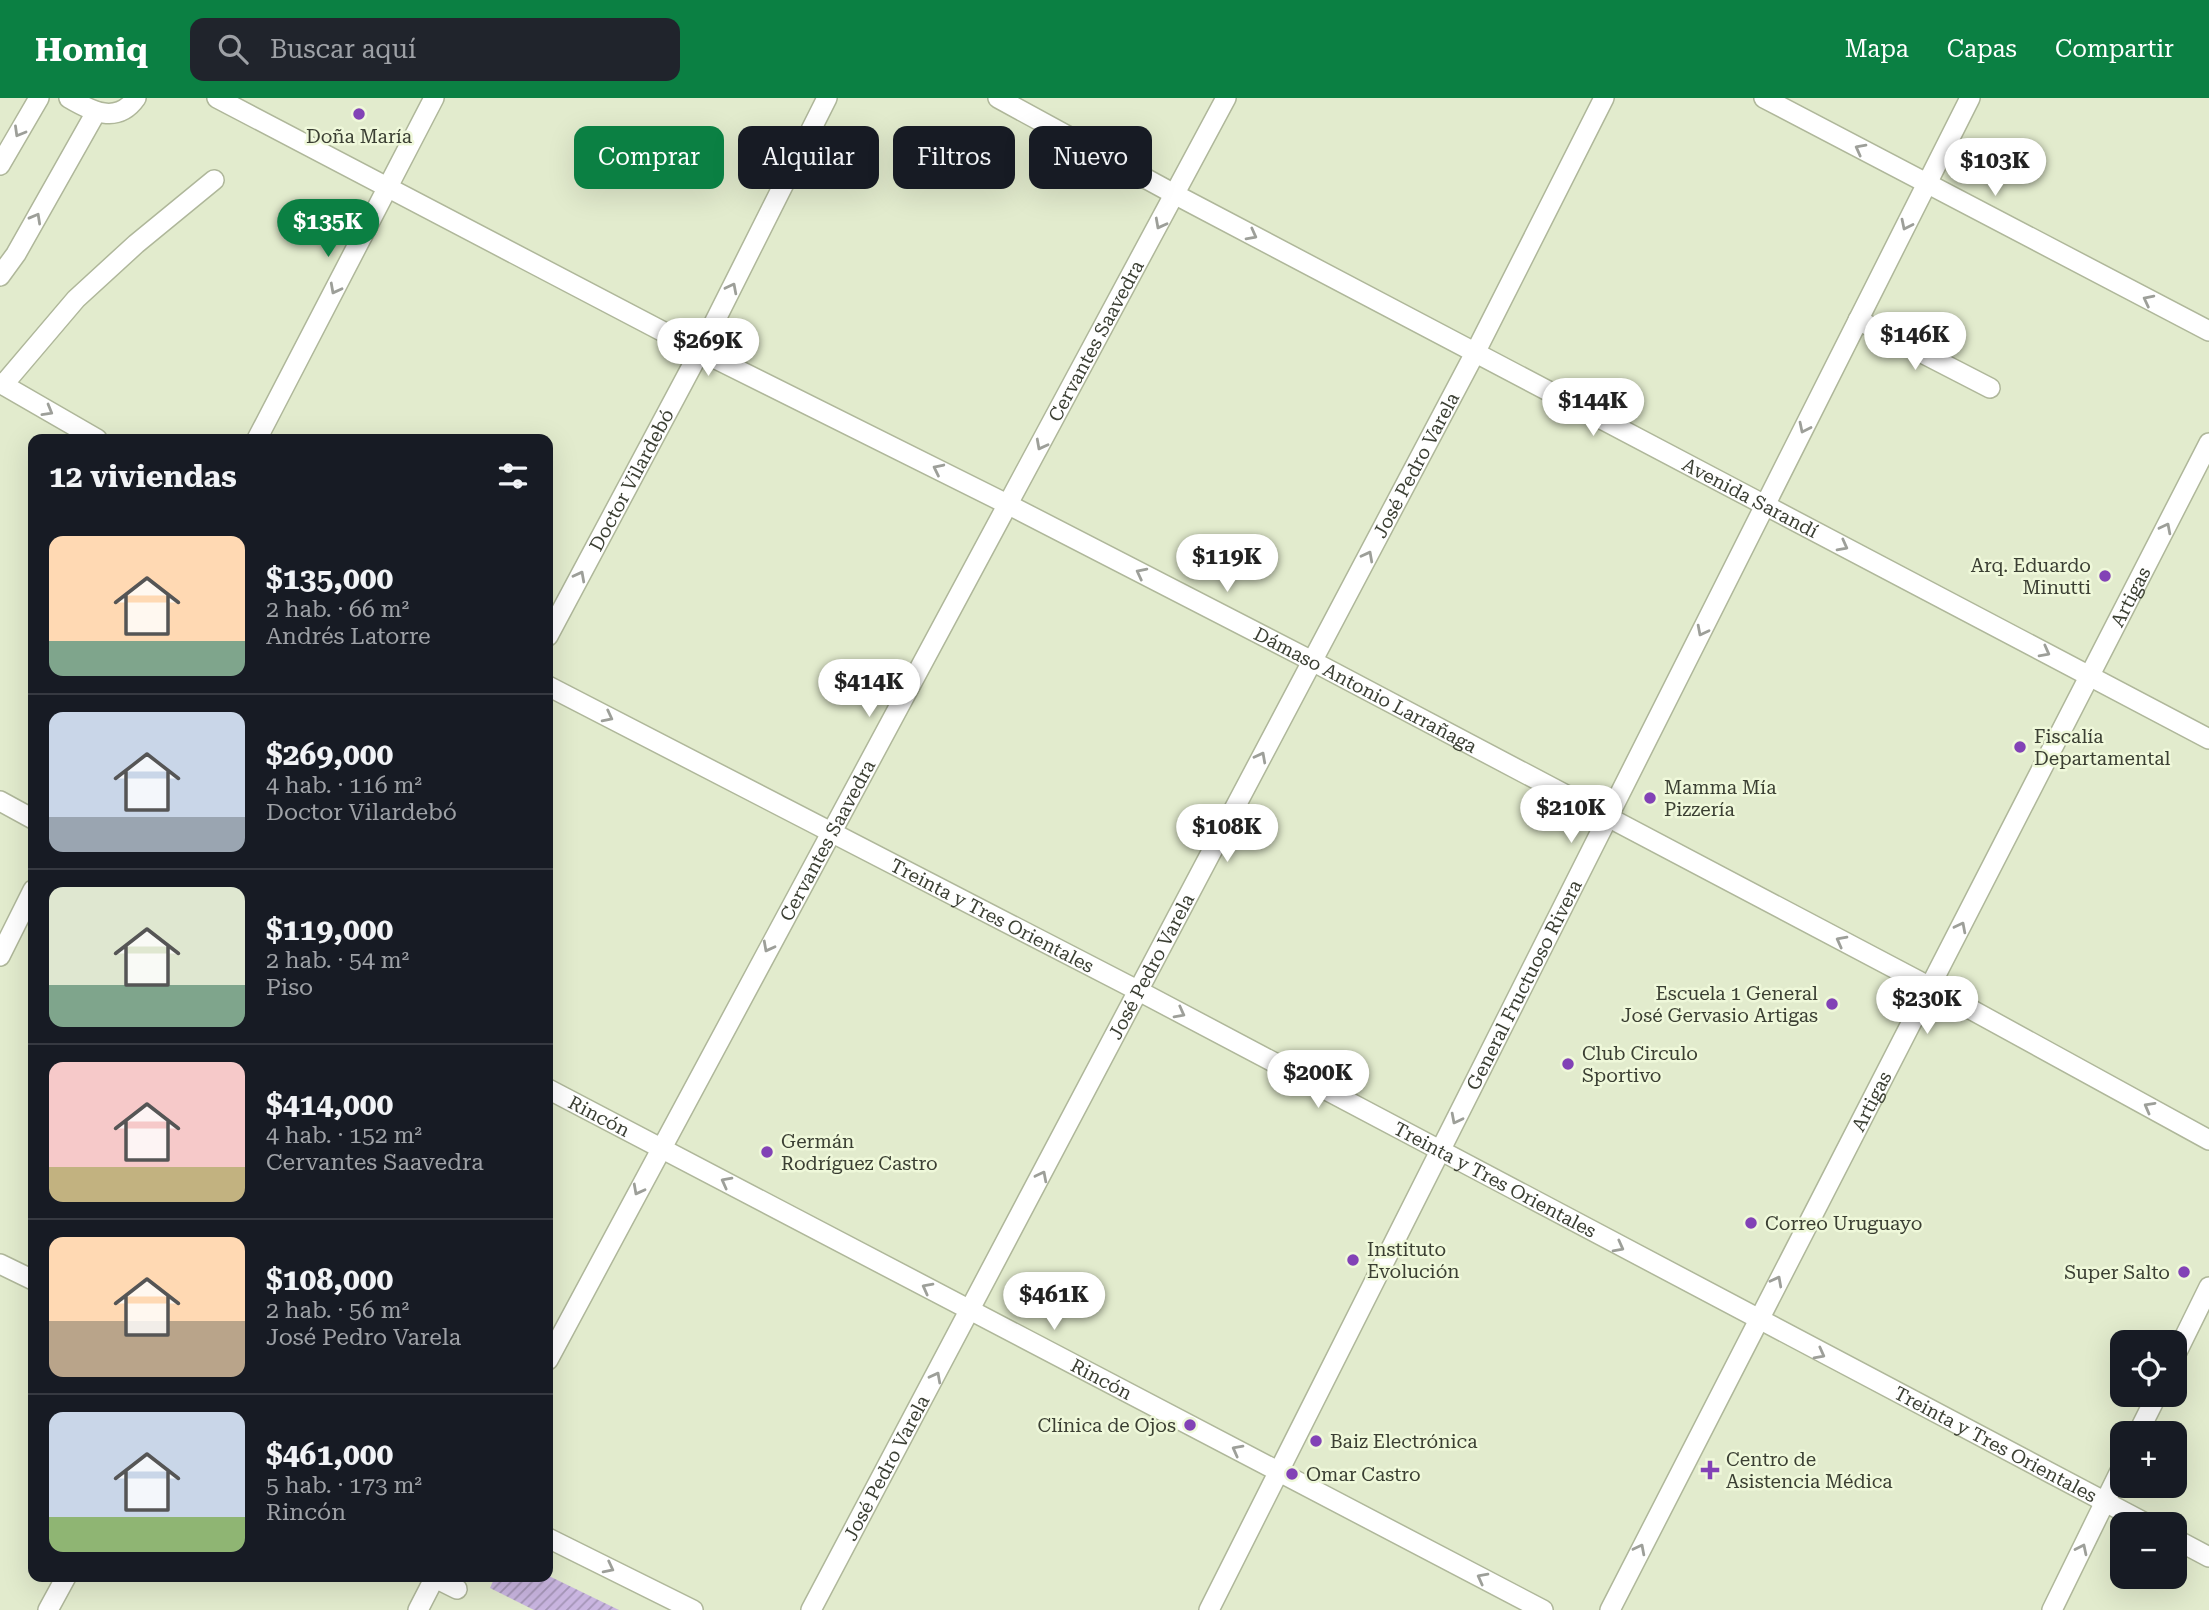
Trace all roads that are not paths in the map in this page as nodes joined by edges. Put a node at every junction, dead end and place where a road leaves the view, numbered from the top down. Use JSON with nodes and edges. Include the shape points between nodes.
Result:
{"nodes":[{"id":1,"x":39,"y":98,"type":"edge"},
{"id":2,"x":69,"y":98,"type":"edge"},
{"id":3,"x":136,"y":98,"type":"edge"},
{"id":4,"x":218,"y":98,"type":"edge"},
{"id":5,"x":434,"y":98,"type":"edge"},
{"id":6,"x":827,"y":98,"type":"edge"},
{"id":7,"x":998,"y":98,"type":"edge"},
{"id":8,"x":1226,"y":98,"type":"edge"},
{"id":9,"x":1604,"y":98,"type":"edge"},
{"id":10,"x":1764,"y":98,"type":"edge"},
{"id":11,"x":1970,"y":98,"type":"edge"},
{"id":12,"x":95,"y":114,"type":"junction"},
{"id":13,"x":0,"y":165,"type":"edge"},
{"id":14,"x":214,"y":180,"type":"dead end"},
{"id":15,"x":1926,"y":185,"type":"junction"},
{"id":16,"x":388,"y":187,"type":"junction"},
{"id":17,"x":1176,"y":195,"type":"junction"},
{"id":18,"x":0,"y":276,"type":"edge"},
{"id":19,"x":1858,"y":320,"type":"junction"},
{"id":20,"x":2209,"y":331,"type":"edge"},
{"id":21,"x":700,"y":351,"type":"junction"},
{"id":22,"x":1475,"y":353,"type":"junction"},
{"id":23,"x":2,"y":384,"type":"edge"},
{"id":24,"x":1990,"y":388,"type":"dead end"},
{"id":25,"x":88,"y":434,"type":"edge"},
{"id":26,"x":260,"y":434,"type":"edge"},
{"id":27,"x":2209,"y":443,"type":"edge"},
{"id":28,"x":1009,"y":505,"type":"junction"},
{"id":29,"x":1766,"y":506,"type":"junction"},
{"id":30,"x":553,"y":627,"type":"edge"},
{"id":31,"x":1312,"y":661,"type":"junction"},
{"id":32,"x":2090,"y":676,"type":"junction"},
{"id":33,"x":553,"y":689,"type":"edge"},
{"id":34,"x":2209,"y":739,"type":"edge"},
{"id":35,"x":0,"y":802,"type":"edge"},
{"id":36,"x":28,"y":816,"type":"edge"},
{"id":37,"x":1607,"y":817,"type":"junction"},
{"id":38,"x":830,"y":832,"type":"junction"},
{"id":39,"x":28,"y":900,"type":"edge"},
{"id":40,"x":0,"y":956,"type":"edge"},
{"id":41,"x":1930,"y":988,"type":"junction"},
{"id":42,"x":1137,"y":990,"type":"junction"},
{"id":43,"x":553,"y":1092,"type":"edge"},
{"id":44,"x":2209,"y":1140,"type":"edge"},
{"id":45,"x":660,"y":1148,"type":"junction"},
{"id":46,"x":1440,"y":1152,"type":"junction"},
{"id":47,"x":0,"y":1264,"type":"edge"},
{"id":48,"x":28,"y":1278,"type":"edge"},
{"id":49,"x":2209,"y":1287,"type":"edge"},
{"id":50,"x":972,"y":1311,"type":"junction"},
{"id":51,"x":1756,"y":1320,"type":"junction"},
{"id":52,"x":2187,"y":1332,"type":"edge"},
{"id":53,"x":553,"y":1351,"type":"edge"},
{"id":54,"x":1279,"y":1472,"type":"junction"},
{"id":55,"x":2110,"y":1492,"type":"edge"},
{"id":56,"x":2105,"y":1502,"type":"junction"},
{"id":57,"x":2124,"y":1512,"type":"edge"},
{"id":58,"x":553,"y":1540,"type":"edge"},
{"id":59,"x":2187,"y":1545,"type":"edge"},
{"id":60,"x":2209,"y":1557,"type":"edge"},
{"id":61,"x":63,"y":1582,"type":"edge"},
{"id":62,"x":432,"y":1582,"type":"edge"},
{"id":63,"x":444,"y":1582,"type":"edge"},
{"id":64,"x":457,"y":1589,"type":"dead end"},
{"id":65,"x":48,"y":1610,"type":"edge"},
{"id":66,"x":418,"y":1610,"type":"edge"},
{"id":67,"x":693,"y":1610,"type":"edge"},
{"id":68,"x":811,"y":1610,"type":"edge"},
{"id":69,"x":1209,"y":1610,"type":"edge"},
{"id":70,"x":1543,"y":1610,"type":"edge"},
{"id":71,"x":1610,"y":1610,"type":"edge"},
{"id":72,"x":2052,"y":1610,"type":"edge"}],
"edges":[{"from":1,"to":13,"type":"street","one_way":true},
{"from":2,"to":12,"type":"street"},
{"from":3,"to":12,"type":"street","via":[[122,111]]},
{"from":4,"to":16,"type":"street","name":"Dámaso Antonio Larrañaga"},
{"from":5,"to":16,"type":"street"},
{"from":21,"to":6,"type":"street","name":"Doctor Vilardebó","one_way":true},
{"from":7,"to":17,"type":"street","name":"Avenida Sarandí"},
{"from":8,"to":17,"type":"street","name":"Cervantes Saavedra"},
{"from":9,"to":22,"type":"street","name":"José Pedro Varela"},
{"from":15,"to":10,"type":"street","one_way":true},
{"from":11,"to":15,"type":"street","name":"General Fructuoso Rivera"},
{"from":18,"to":12,"type":"street","one_way":true},
{"from":14,"to":23,"type":"street","via":[[76,299]]},
{"from":15,"to":19,"type":"street","name":"General Fructuoso Rivera","one_way":true},
{"from":20,"to":15,"type":"street","one_way":true},
{"from":16,"to":21,"type":"street","name":"Dámaso Antonio Larrañaga"},
{"from":16,"to":26,"type":"street","one_way":true},
{"from":17,"to":22,"type":"street","name":"Avenida Sarandí","one_way":true},
{"from":17,"to":28,"type":"street","name":"Cervantes Saavedra","one_way":true},
{"from":19,"to":24,"type":"street"},
{"from":19,"to":29,"type":"street","name":"General Fructuoso Rivera","one_way":true},
{"from":28,"to":21,"type":"street","name":"Dámaso Antonio Larrañaga","one_way":true},
{"from":30,"to":21,"type":"street","name":"Doctor Vilardebó","one_way":true},
{"from":22,"to":29,"type":"street","name":"Avenida Sarandí"},
{"from":31,"to":22,"type":"street","name":"José Pedro Varela","one_way":true},
{"from":23,"to":25,"type":"street","one_way":true},
{"from":32,"to":27,"type":"street","name":"Artigas","one_way":true},
{"from":31,"to":28,"type":"street","name":"Dámaso Antonio Larrañaga","one_way":true},
{"from":28,"to":38,"type":"street","name":"Cervantes Saavedra"},
{"from":29,"to":32,"type":"street","name":"Avenida Sarandí","one_way":true},
{"from":29,"to":37,"type":"street","name":"General Fructuoso Rivera","one_way":true},
{"from":31,"to":37,"type":"street","name":"Dámaso Antonio Larrañaga"},
{"from":42,"to":31,"type":"street","name":"José Pedro Varela","one_way":true},
{"from":32,"to":34,"type":"street","name":"Avenida Sarandí"},
{"from":41,"to":32,"type":"street","name":"Artigas","one_way":true},
{"from":33,"to":38,"type":"street","name":"Treinta y Tres Orientales","one_way":true},
{"from":35,"to":36,"type":"street"},
{"from":41,"to":37,"type":"street","name":"Dámaso Antonio Larrañaga","one_way":true},
{"from":37,"to":46,"type":"street","name":"General Fructuoso Rivera","one_way":true},
{"from":38,"to":42,"type":"street","name":"Treinta y Tres Orientales"},
{"from":38,"to":45,"type":"street","name":"Cervantes Saavedra","one_way":true},
{"from":39,"to":40,"type":"street"},
{"from":44,"to":41,"type":"street","name":"Dámaso Antonio Larrañaga","one_way":true},
{"from":51,"to":41,"type":"street","name":"Artigas","one_way":true},
{"from":42,"to":46,"type":"street","name":"Treinta y Tres Orientales","one_way":true},
{"from":50,"to":42,"type":"street","name":"José Pedro Varela","one_way":true},
{"from":43,"to":45,"type":"street","name":"Rincón"},
{"from":50,"to":45,"type":"street","name":"Rincón","one_way":true},
{"from":45,"to":53,"type":"street","name":"Cervantes Saavedra","one_way":true},
{"from":46,"to":51,"type":"street","name":"Treinta y Tres Orientales","one_way":true},
{"from":46,"to":54,"type":"street","name":"General Fructuoso Rivera"},
{"from":47,"to":48,"type":"street"},
{"from":49,"to":52,"type":"street"},
{"from":54,"to":50,"type":"street","name":"Rincón","one_way":true},
{"from":68,"to":50,"type":"street","name":"José Pedro Varela","one_way":true},
{"from":51,"to":56,"type":"street","name":"Treinta y Tres Orientales","one_way":true},
{"from":71,"to":51,"type":"street","name":"Artigas","one_way":true},
{"from":54,"to":69,"type":"street","name":"General Fructuoso Rivera"},
{"from":70,"to":54,"type":"street","name":"Rincón","one_way":true},
{"from":55,"to":56,"type":"street"},
{"from":56,"to":57,"type":"street","name":"Treinta y Tres Orientales"},
{"from":72,"to":56,"type":"street","one_way":true},
{"from":58,"to":67,"type":"street","one_way":true},
{"from":59,"to":60,"type":"street"},
{"from":61,"to":65,"type":"street"},
{"from":62,"to":66,"type":"street"},
{"from":63,"to":64,"type":"street"}]}
